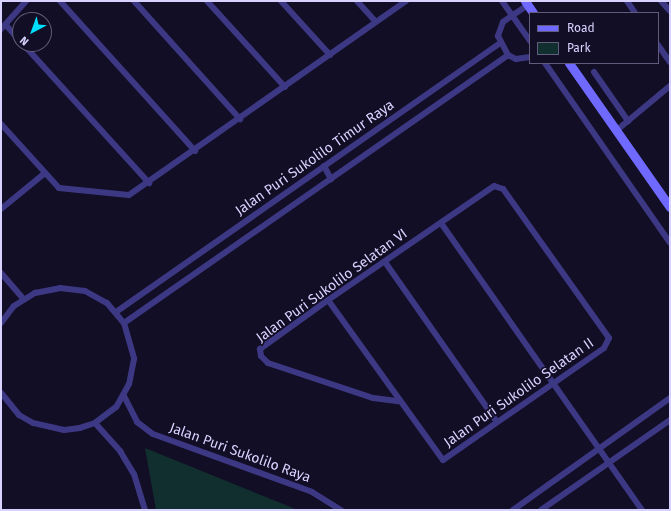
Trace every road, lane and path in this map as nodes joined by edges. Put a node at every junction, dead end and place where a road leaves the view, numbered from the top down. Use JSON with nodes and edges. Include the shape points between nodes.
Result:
{"nodes":[{"id":1,"x":26,"y":1,"type":"edge"},
{"id":2,"x":60,"y":1,"type":"edge"},
{"id":3,"x":134,"y":1,"type":"edge"},
{"id":4,"x":208,"y":1,"type":"edge"},
{"id":5,"x":281,"y":1,"type":"edge"},
{"id":6,"x":357,"y":1,"type":"edge"},
{"id":7,"x":406,"y":1,"type":"edge"},
{"id":8,"x":502,"y":1,"type":"edge"},
{"id":9,"x":627,"y":1,"type":"edge"},
{"id":10,"x":661,"y":1,"type":"edge"},
{"id":11,"x":525,"y":4,"type":"edge"},
{"id":12,"x":670,"y":11,"type":"edge"},
{"id":13,"x":532,"y":12,"type":"edge"},
{"id":14,"x":634,"y":12,"type":"edge"},
{"id":15,"x":513,"y":15,"type":"junction"},
{"id":16,"x":376,"y":22,"type":"junction"},
{"id":17,"x":3,"y":27,"type":"edge"},
{"id":18,"x":12,"y":34,"type":"edge"},
{"id":19,"x":529,"y":39,"type":"edge"},
{"id":20,"x":499,"y":44,"type":"junction"},
{"id":21,"x":659,"y":46,"type":"edge"},
{"id":22,"x":29,"y":52,"type":"edge"},
{"id":23,"x":330,"y":55,"type":"junction"},
{"id":24,"x":508,"y":56,"type":"junction"},
{"id":25,"x":529,"y":57,"type":"edge"},
{"id":26,"x":670,"y":62,"type":"edge"},
{"id":27,"x":546,"y":64,"type":"edge"},
{"id":28,"x":570,"y":64,"type":"edge"},
{"id":29,"x":594,"y":72,"type":"dead end"},
{"id":30,"x":285,"y":87,"type":"junction"},
{"id":31,"x":669,"y":90,"type":"edge"},
{"id":32,"x":240,"y":119,"type":"junction"},
{"id":33,"x":628,"y":121,"type":"junction"},
{"id":34,"x":1,"y":124,"type":"edge"},
{"id":35,"x":617,"y":130,"type":"junction"},
{"id":36,"x":196,"y":151,"type":"junction"},
{"id":37,"x":324,"y":166,"type":"junction"},
{"id":38,"x":45,"y":173,"type":"junction"},
{"id":39,"x":331,"y":179,"type":"junction"},
{"id":40,"x":149,"y":183,"type":"junction"},
{"id":41,"x":670,"y":207,"type":"edge"},
{"id":42,"x":1,"y":209,"type":"edge"},
{"id":43,"x":440,"y":223,"type":"junction"},
{"id":44,"x":670,"y":243,"type":"edge"},
{"id":45,"x":385,"y":262,"type":"junction"},
{"id":46,"x":1,"y":273,"type":"edge"},
{"id":47,"x":24,"y":299,"type":"junction"},
{"id":48,"x":328,"y":300,"type":"junction"},
{"id":49,"x":1,"y":309,"type":"edge"},
{"id":50,"x":116,"y":312,"type":"junction"},
{"id":51,"x":6,"y":315,"type":"junction"},
{"id":52,"x":1,"y":323,"type":"edge"},
{"id":53,"x":124,"y":323,"type":"junction"},
{"id":54,"x":609,"y":338,"type":"joint"},
{"id":55,"x":554,"y":383,"type":"junction"},
{"id":56,"x":1,"y":393,"type":"edge"},
{"id":57,"x":124,"y":396,"type":"junction"},
{"id":58,"x":670,"y":398,"type":"edge"},
{"id":59,"x":399,"y":401,"type":"junction"},
{"id":60,"x":670,"y":420,"type":"edge"},
{"id":61,"x":95,"y":422,"type":"junction"},
{"id":62,"x":498,"y":422,"type":"junction"},
{"id":63,"x":600,"y":448,"type":"junction"},
{"id":64,"x":609,"y":462,"type":"junction"},
{"id":65,"x":145,"y":510,"type":"edge"},
{"id":66,"x":341,"y":510,"type":"edge"},
{"id":67,"x":513,"y":510,"type":"edge"},
{"id":68,"x":540,"y":510,"type":"edge"},
{"id":69,"x":642,"y":510,"type":"edge"}],
"edges":[{"from":1,"to":17,"type":"street"},
{"from":2,"to":36,"type":"street"},
{"from":3,"to":32,"type":"street"},
{"from":4,"to":30,"type":"street"},
{"from":5,"to":23,"type":"street"},
{"from":6,"to":16,"type":"street"},
{"from":7,"to":16,"type":"street"},
{"from":8,"to":15,"type":"street"},
{"from":9,"to":14,"type":"street"},
{"from":10,"to":12,"type":"street"},
{"from":11,"to":13,"type":"main road"},
{"from":11,"to":15,"type":"street"},
{"from":15,"to":19,"type":"street"},
{"from":15,"to":20,"type":"street","via":[[501,25]]},
{"from":16,"to":23,"type":"street"},
{"from":17,"to":18,"type":"street"},
{"from":20,"to":24,"type":"street"},
{"from":20,"to":37,"type":"street","name":"Jalan Puri Sukolilo Timur Raya"},
{"from":21,"to":26,"type":"street"},
{"from":22,"to":40,"type":"street"},
{"from":23,"to":30,"type":"street"},
{"from":24,"to":25,"type":"street","via":[[516,59]]},
{"from":24,"to":39,"type":"street","name":"Jalan Puri Sukolilo Timur Raya"},
{"from":27,"to":44,"type":"street"},
{"from":28,"to":35,"type":"main road"},
{"from":29,"to":33,"type":"street"},
{"from":30,"to":32,"type":"street"},
{"from":31,"to":33,"type":"street"},
{"from":32,"to":36,"type":"street"},
{"from":33,"to":35,"type":"street"},
{"from":34,"to":38,"type":"street"},
{"from":35,"to":41,"type":"main road"},
{"from":36,"to":40,"type":"street"},
{"from":37,"to":39,"type":"street"},
{"from":37,"to":50,"type":"street","name":"Jalan Puri Sukolilo Timur Raya"},
{"from":38,"to":40,"type":"street","via":[[59,188],[129,195]]},
{"from":38,"to":42,"type":"street"},
{"from":39,"to":53,"type":"street","name":"Jalan Puri Sukolilo Timur Raya"},
{"from":43,"to":45,"type":"street","name":"Jalan Puri Sukolilo Selatan VI"},
{"from":43,"to":54,"type":"street","name":"Jalan Puri Sukolilo Selatan VI","via":[[494,186],[503,189]]},
{"from":43,"to":55,"type":"street"},
{"from":45,"to":48,"type":"street","name":"Jalan Puri Sukolilo Selatan VI"},
{"from":45,"to":62,"type":"street"},
{"from":46,"to":47,"type":"street"},
{"from":47,"to":50,"type":"street","via":[[47,289],[72,288],[96,296]]},
{"from":47,"to":51,"type":"street"},
{"from":48,"to":59,"type":"street","name":"Jalan Puri Sukolilo Selatan II"},
{"from":48,"to":59,"type":"street","name":"Jalan Puri Sukolilo Selatan VI","via":[[262,347],[261,356],[268,363],[373,398]]},
{"from":49,"to":51,"type":"street"},
{"from":50,"to":53,"type":"street"},
{"from":51,"to":52,"type":"street"},
{"from":53,"to":57,"type":"street","via":[[134,360]]},
{"from":54,"to":55,"type":"street","name":"Jalan Puri Sukolilo Selatan II","via":[[604,348]]},
{"from":55,"to":62,"type":"street","name":"Jalan Puri Sukolilo Selatan II"},
{"from":55,"to":63,"type":"street"},
{"from":56,"to":61,"type":"street","via":[[19,415],[48,428],[69,429]]},
{"from":57,"to":61,"type":"street"},
{"from":57,"to":66,"type":"street","name":"Jalan Puri Sukolilo Raya","via":[[137,422],[153,434],[312,492]]},
{"from":58,"to":63,"type":"street"},
{"from":59,"to":62,"type":"street","name":"Jalan Puri Sukolilo Selatan II","via":[[443,460]]},
{"from":60,"to":64,"type":"street"},
{"from":61,"to":65,"type":"street","via":[[120,451],[134,474]]},
{"from":63,"to":64,"type":"street"},
{"from":63,"to":67,"type":"street"},
{"from":64,"to":68,"type":"street"},
{"from":64,"to":69,"type":"street"}]}
